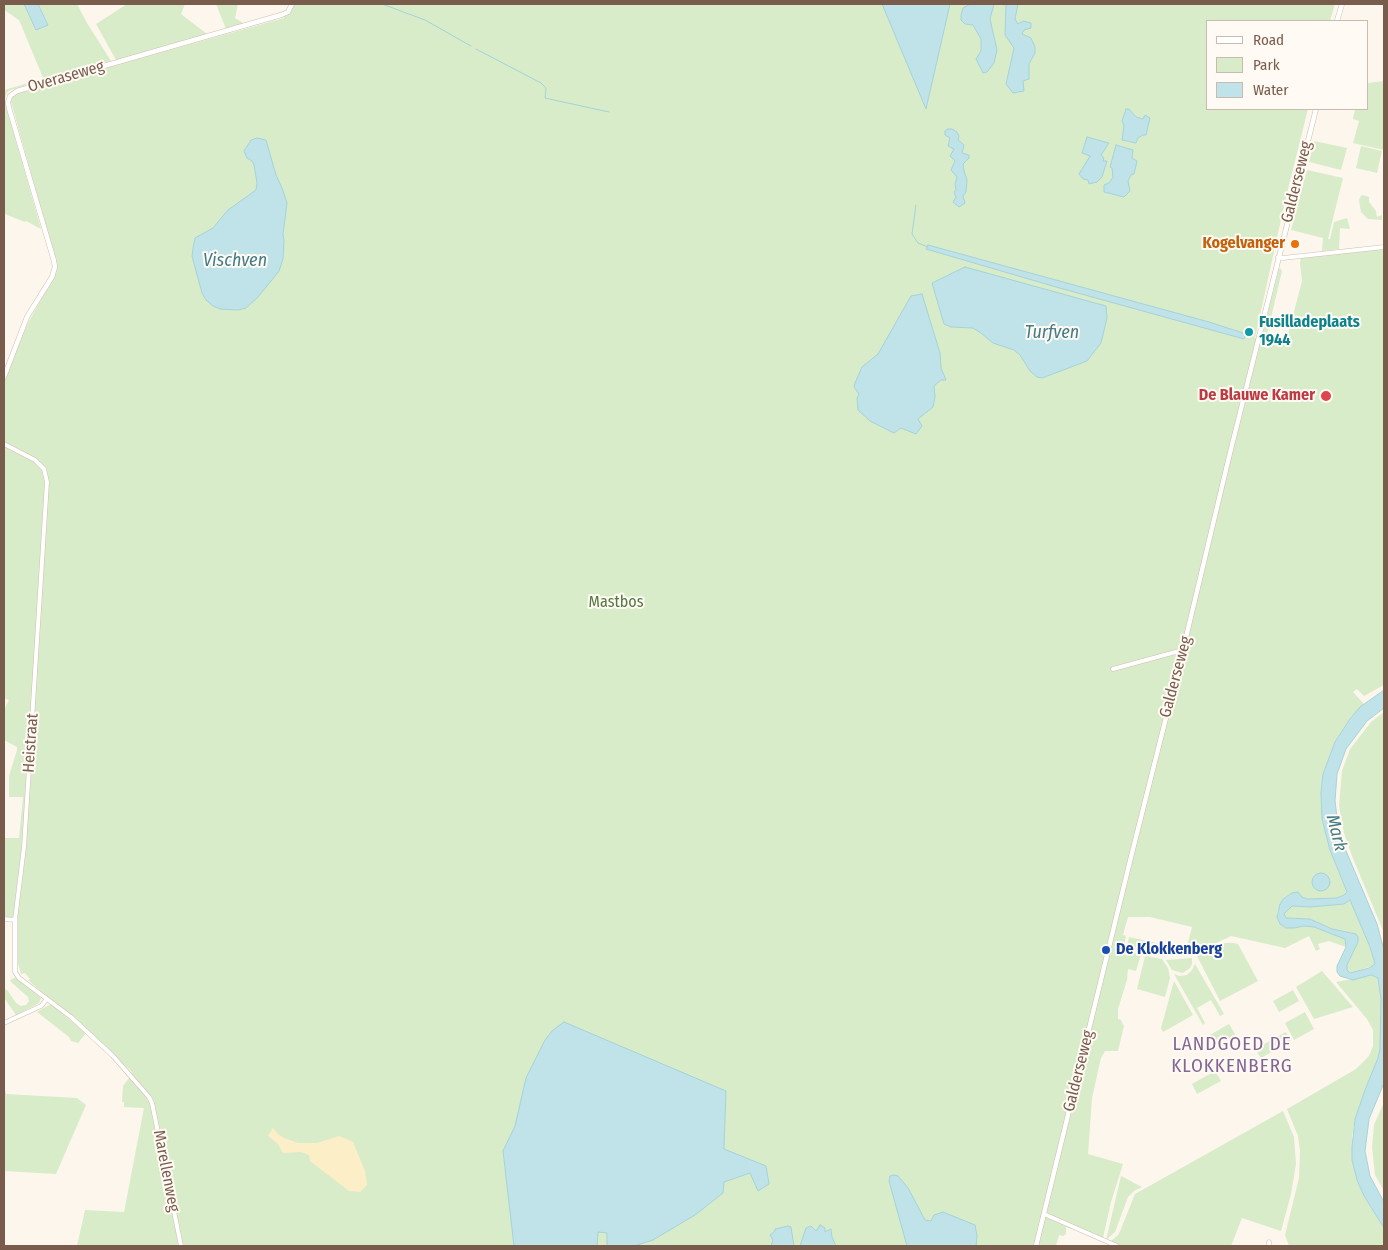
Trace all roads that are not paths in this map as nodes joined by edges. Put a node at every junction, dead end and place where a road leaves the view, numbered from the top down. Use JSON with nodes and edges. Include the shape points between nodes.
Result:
{"nodes":[{"id":1,"x":292,"y":4,"type":"edge"},
{"id":2,"x":1342,"y":4,"type":"edge"},
{"id":3,"x":1337,"y":20,"type":"edge"},
{"id":4,"x":1316,"y":110,"type":"edge"},
{"id":5,"x":1384,"y":247,"type":"edge"},
{"id":6,"x":1278,"y":257,"type":"junction"},
{"id":7,"x":4,"y":377,"type":"edge"},
{"id":8,"x":4,"y":444,"type":"edge"},
{"id":9,"x":1183,"y":650,"type":"junction"},
{"id":10,"x":1113,"y":669,"type":"dead end"},
{"id":11,"x":4,"y":919,"type":"edge"},
{"id":12,"x":15,"y":920,"type":"junction"},
{"id":13,"x":47,"y":1000,"type":"junction"},
{"id":14,"x":4,"y":1023,"type":"edge"},
{"id":15,"x":1044,"y":1214,"type":"junction"},
{"id":16,"x":181,"y":1246,"type":"edge"},
{"id":17,"x":1036,"y":1246,"type":"edge"},
{"id":18,"x":1117,"y":1246,"type":"edge"}],
"edges":[{"from":1,"to":7,"type":"street","name":"Overaseweg","via":[[288,12],[281,15],[17,91],[10,96],[9,108],[55,267],[28,317]]},
{"from":2,"to":3,"type":"street"},
{"from":4,"to":6,"type":"street","name":"Galderseweg"},
{"from":5,"to":6,"type":"street"},
{"from":6,"to":9,"type":"street","name":"Galderseweg"},
{"from":8,"to":12,"type":"street","name":"Heistraat","via":[[36,460],[44,469],[47,482],[24,847]]},
{"from":9,"to":10,"type":"street"},
{"from":9,"to":15,"type":"street","name":"Galderseweg"},
{"from":11,"to":12,"type":"street"},
{"from":12,"to":13,"type":"street","name":"Heistraat","via":[[16,975]]},
{"from":13,"to":14,"type":"street"},
{"from":13,"to":16,"type":"street","name":"Marellenweg","via":[[71,1017],[113,1056],[149,1097]]},
{"from":15,"to":17,"type":"street","name":"Galderseweg"},
{"from":15,"to":18,"type":"street"}]}
